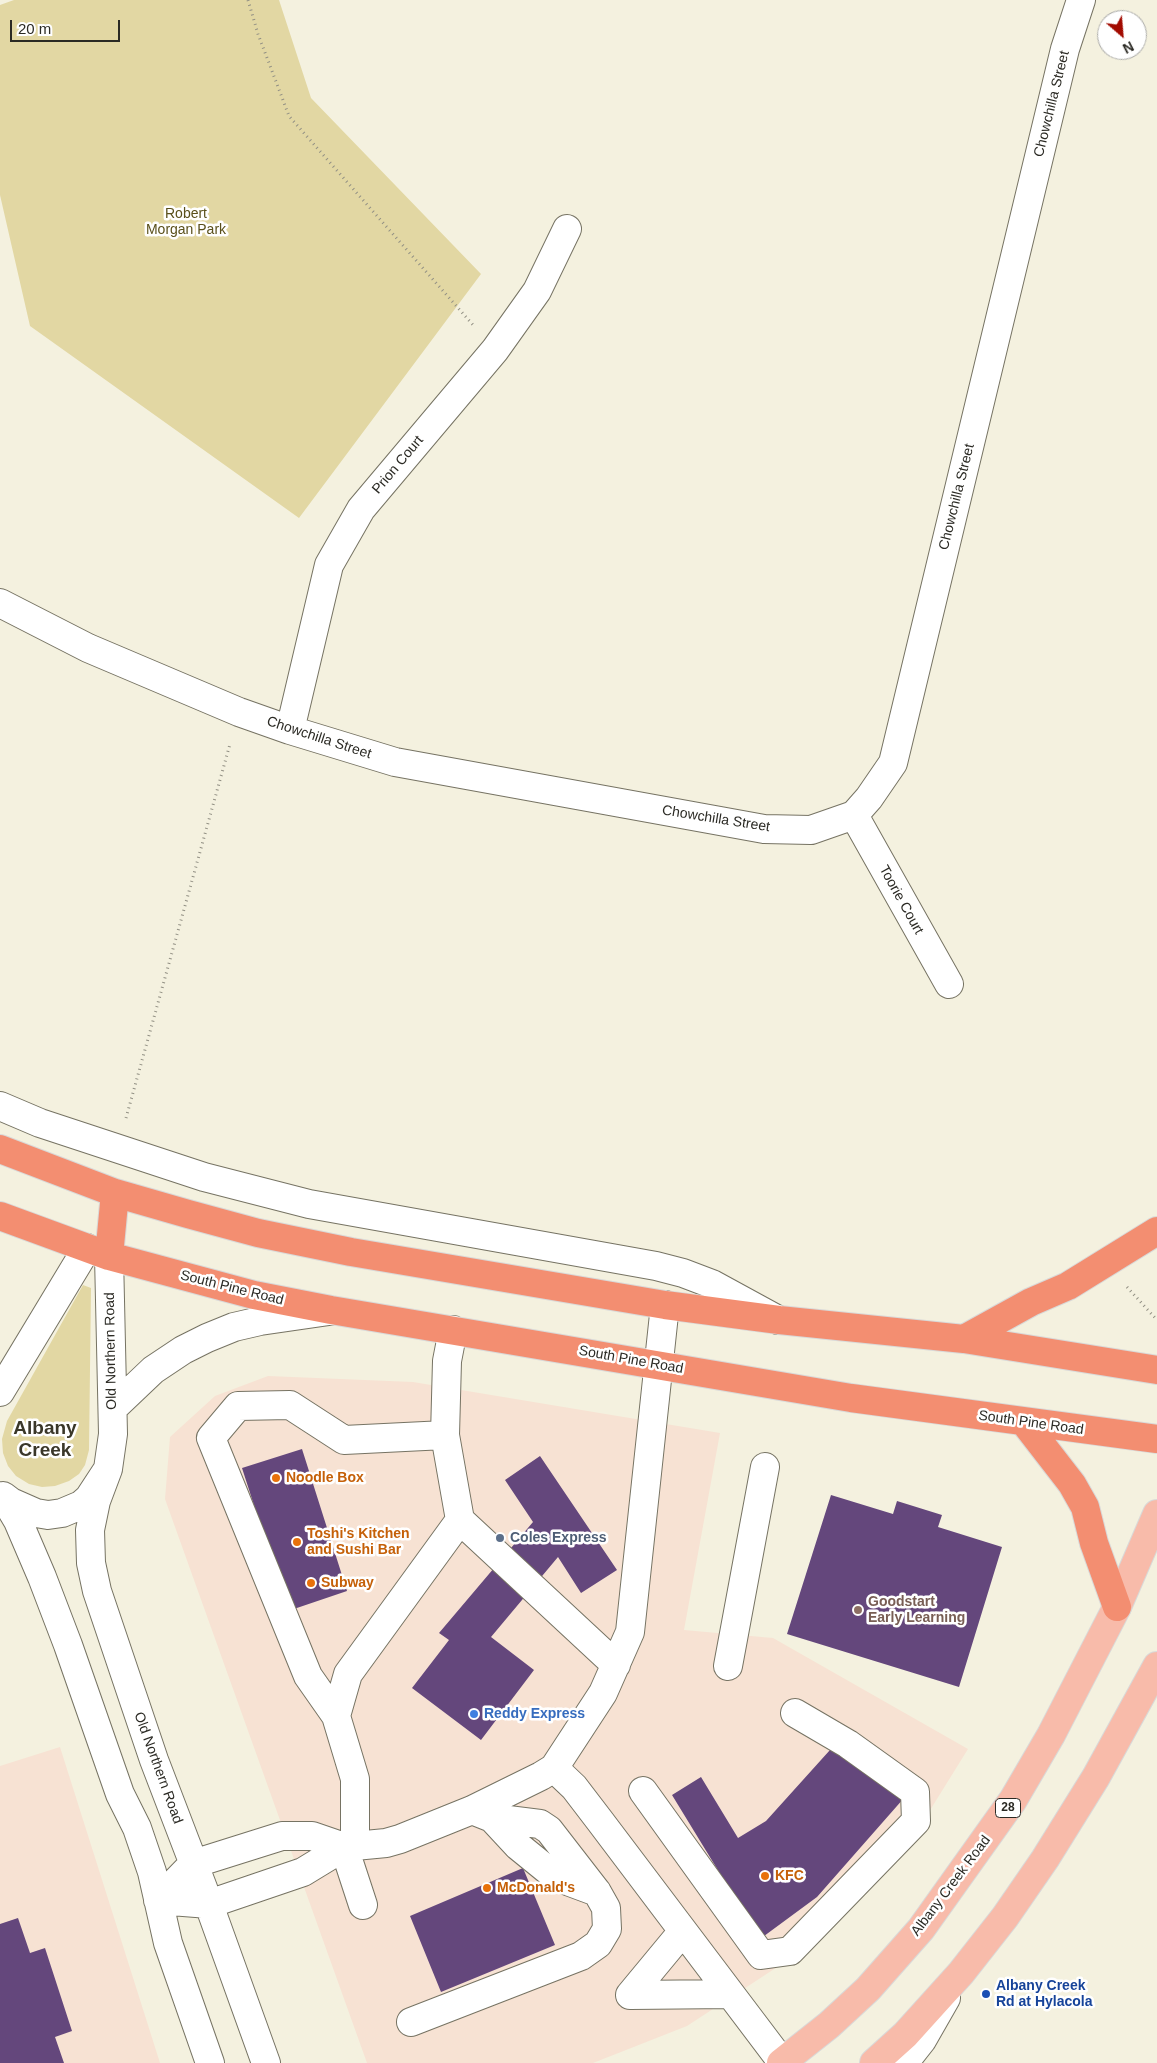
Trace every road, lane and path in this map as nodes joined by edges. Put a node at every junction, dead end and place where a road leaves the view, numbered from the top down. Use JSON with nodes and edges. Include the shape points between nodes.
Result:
{"nodes":[{"id":1,"x":248,"y":0,"type":"edge"},
{"id":2,"x":1081,"y":0,"type":"edge"},
{"id":3,"x":567,"y":229,"type":"dead end"},
{"id":4,"x":495,"y":350,"type":"junction"},
{"id":5,"x":0,"y":603,"type":"edge"},
{"id":6,"x":239,"y":712,"type":"junction"},
{"id":7,"x":290,"y":730,"type":"junction"},
{"id":8,"x":854,"y":815,"type":"junction"},
{"id":9,"x":949,"y":984,"type":"dead end"},
{"id":10,"x":0,"y":1106,"type":"edge"},
{"id":11,"x":0,"y":1149,"type":"edge"},
{"id":12,"x":117,"y":1149,"type":"junction"},
{"id":13,"x":115,"y":1192,"type":"junction"},
{"id":14,"x":0,"y":1216,"type":"edge"},
{"id":15,"x":1157,"y":1232,"type":"edge"},
{"id":16,"x":98,"y":1252,"type":"junction"},
{"id":17,"x":1122,"y":1281,"type":"dead end"},
{"id":18,"x":665,"y":1305,"type":"junction"},
{"id":19,"x":332,"y":1310,"type":"junction"},
{"id":20,"x":779,"y":1320,"type":"junction"},
{"id":21,"x":1157,"y":1320,"type":"edge"},
{"id":22,"x":453,"y":1330,"type":"junction"},
{"id":23,"x":964,"y":1339,"type":"junction"},
{"id":24,"x":658,"y":1365,"type":"junction"},
{"id":25,"x":1157,"y":1370,"type":"edge"},
{"id":26,"x":0,"y":1392,"type":"edge"},
{"id":27,"x":112,"y":1408,"type":"junction"},
{"id":28,"x":1024,"y":1422,"type":"junction"},
{"id":29,"x":445,"y":1435,"type":"junction"},
{"id":30,"x":1157,"y":1439,"type":"edge"},
{"id":31,"x":765,"y":1467,"type":"dead end"},
{"id":32,"x":108,"y":1469,"type":"junction"},
{"id":33,"x":2,"y":1495,"type":"edge"},
{"id":34,"x":1157,"y":1514,"type":"edge"},
{"id":35,"x":460,"y":1520,"type":"junction"},
{"id":36,"x":1117,"y":1607,"type":"junction"},
{"id":37,"x":616,"y":1665,"type":"junction"},
{"id":38,"x":728,"y":1666,"type":"dead end"},
{"id":39,"x":1157,"y":1666,"type":"edge"},
{"id":40,"x":795,"y":1712,"type":"dead end"},
{"id":41,"x":336,"y":1716,"type":"junction"},
{"id":42,"x":554,"y":1768,"type":"junction"},
{"id":43,"x":643,"y":1791,"type":"dead end"},
{"id":44,"x":482,"y":1814,"type":"junction"},
{"id":45,"x":350,"y":1847,"type":"junction"},
{"id":46,"x":193,"y":1864,"type":"junction"},
{"id":47,"x":158,"y":1900,"type":"junction"},
{"id":48,"x":209,"y":1904,"type":"junction"},
{"id":49,"x":363,"y":1905,"type":"dead end"},
{"id":50,"x":683,"y":1931,"type":"junction"},
{"id":51,"x":961,"y":1973,"type":"junction"},
{"id":52,"x":730,"y":1994,"type":"junction"},
{"id":53,"x":411,"y":2022,"type":"dead end"},
{"id":54,"x":210,"y":2063,"type":"edge"},
{"id":55,"x":266,"y":2063,"type":"edge"},
{"id":56,"x":781,"y":2063,"type":"edge"},
{"id":57,"x":874,"y":2063,"type":"edge"},
{"id":58,"x":904,"y":2063,"type":"edge"}],
"edges":[{"from":1,"to":4,"type":"path","via":[[289,116]]},
{"from":2,"to":8,"type":"street","name":"Chowchilla Street","via":[[1065,49],[893,763]]},
{"from":3,"to":4,"type":"street","name":"Prion Court","via":[[537,291]]},
{"from":4,"to":7,"type":"street","name":"Prion Court","via":[[361,509],[329,566]]},
{"from":5,"to":6,"type":"street","name":"Chowchilla Street","via":[[88,648]]},
{"from":6,"to":7,"type":"street","name":"Chowchilla Street"},
{"from":6,"to":12,"type":"path"},
{"from":7,"to":8,"type":"street","name":"Chowchilla Street","via":[[395,762],[764,829],[811,830]]},
{"from":8,"to":9,"type":"street","name":"Toorie Court"},
{"from":10,"to":12,"type":"street"},
{"from":11,"to":13,"type":"highway"},
{"from":12,"to":20,"type":"street","via":[[204,1177],[309,1204],[684,1273],[712,1284]]},
{"from":13,"to":16,"type":"highway"},
{"from":13,"to":18,"type":"highway","via":[[258,1233],[351,1252]]},
{"from":14,"to":16,"type":"highway"},
{"from":15,"to":23,"type":"highway","via":[[1068,1286],[1031,1302]]},
{"from":16,"to":19,"type":"highway","name":"South Pine Road","via":[[254,1295]]},
{"from":16,"to":26,"type":"street"},
{"from":16,"to":27,"type":"street","name":"Old Northern Road"},
{"from":17,"to":21,"type":"path"},
{"from":18,"to":20,"type":"highway"},
{"from":18,"to":24,"type":"street"},
{"from":19,"to":22,"type":"highway","name":"South Pine Road"},
{"from":19,"to":27,"type":"street","via":[[253,1322],[207,1338],[153,1370]]},
{"from":20,"to":23,"type":"highway"},
{"from":22,"to":24,"type":"highway","name":"South Pine Road"},
{"from":22,"to":29,"type":"street","via":[[447,1361]]},
{"from":23,"to":25,"type":"highway"},
{"from":24,"to":28,"type":"highway","name":"South Pine Road","via":[[851,1398]]},
{"from":24,"to":37,"type":"street","via":[[630,1632]]},
{"from":27,"to":32,"type":"street","name":"Old Northern Road"},
{"from":28,"to":30,"type":"highway","name":"South Pine Road"},
{"from":28,"to":36,"type":"highway","via":[[1085,1506],[1094,1543]]},
{"from":29,"to":35,"type":"street"},
{"from":29,"to":41,"type":"street","via":[[344,1440],[290,1405],[238,1406],[211,1438],[308,1676]]},
{"from":31,"to":38,"type":"street"},
{"from":32,"to":33,"type":"street","name":"Old Northern Road","via":[[89,1498],[62,1513],[48,1515],[36,1512]]},
{"from":32,"to":46,"type":"street","name":"Old Northern Road","via":[[90,1530],[94,1579]]},
{"from":33,"to":47,"type":"street","name":"Old Northern Road","via":[[30,1546],[52,1602],[120,1794],[142,1842]]},
{"from":34,"to":36,"type":"main road","name":"Albany Creek Road","number":"28"},
{"from":35,"to":37,"type":"street"},
{"from":35,"to":41,"type":"street","via":[[348,1674]]},
{"from":36,"to":56,"type":"main road","name":"Albany Creek Road","number":"28","via":[[1018,1792],[959,1878],[921,1929],[868,1989]]},
{"from":37,"to":42,"type":"street","via":[[598,1701]]},
{"from":39,"to":51,"type":"main road","via":[[1096,1777],[1045,1859]]},
{"from":40,"to":43,"type":"street","via":[[848,1744],[915,1792],[916,1821],[790,1951],[761,1955]]},
{"from":41,"to":45,"type":"street","via":[[355,1779]]},
{"from":42,"to":44,"type":"street"},
{"from":42,"to":50,"type":"street","via":[[579,1794]]},
{"from":44,"to":45,"type":"street","via":[[400,1839]]},
{"from":44,"to":53,"type":"street","via":[[540,1824],[557,1839],[606,1908],[607,1930],[598,1944],[581,1956]]},
{"from":45,"to":46,"type":"street","via":[[312,1836],[291,1835],[272,1838]]},
{"from":45,"to":48,"type":"street","via":[[303,1872]]},
{"from":45,"to":49,"type":"street"},
{"from":46,"to":47,"type":"street"},
{"from":46,"to":48,"type":"street","name":"Old Northern Road"},
{"from":47,"to":48,"type":"street"},
{"from":47,"to":54,"type":"street","name":"Old Northern Road","via":[[171,1952]]},
{"from":48,"to":55,"type":"street","name":"Old Northern Road"},
{"from":50,"to":52,"type":"street"},
{"from":50,"to":52,"type":"street","via":[[630,1995]]},
{"from":51,"to":57,"type":"main road","via":[[905,2035]]},
{"from":51,"to":58,"type":"street","via":[[922,2040]]},
{"from":52,"to":56,"type":"street"}]}
